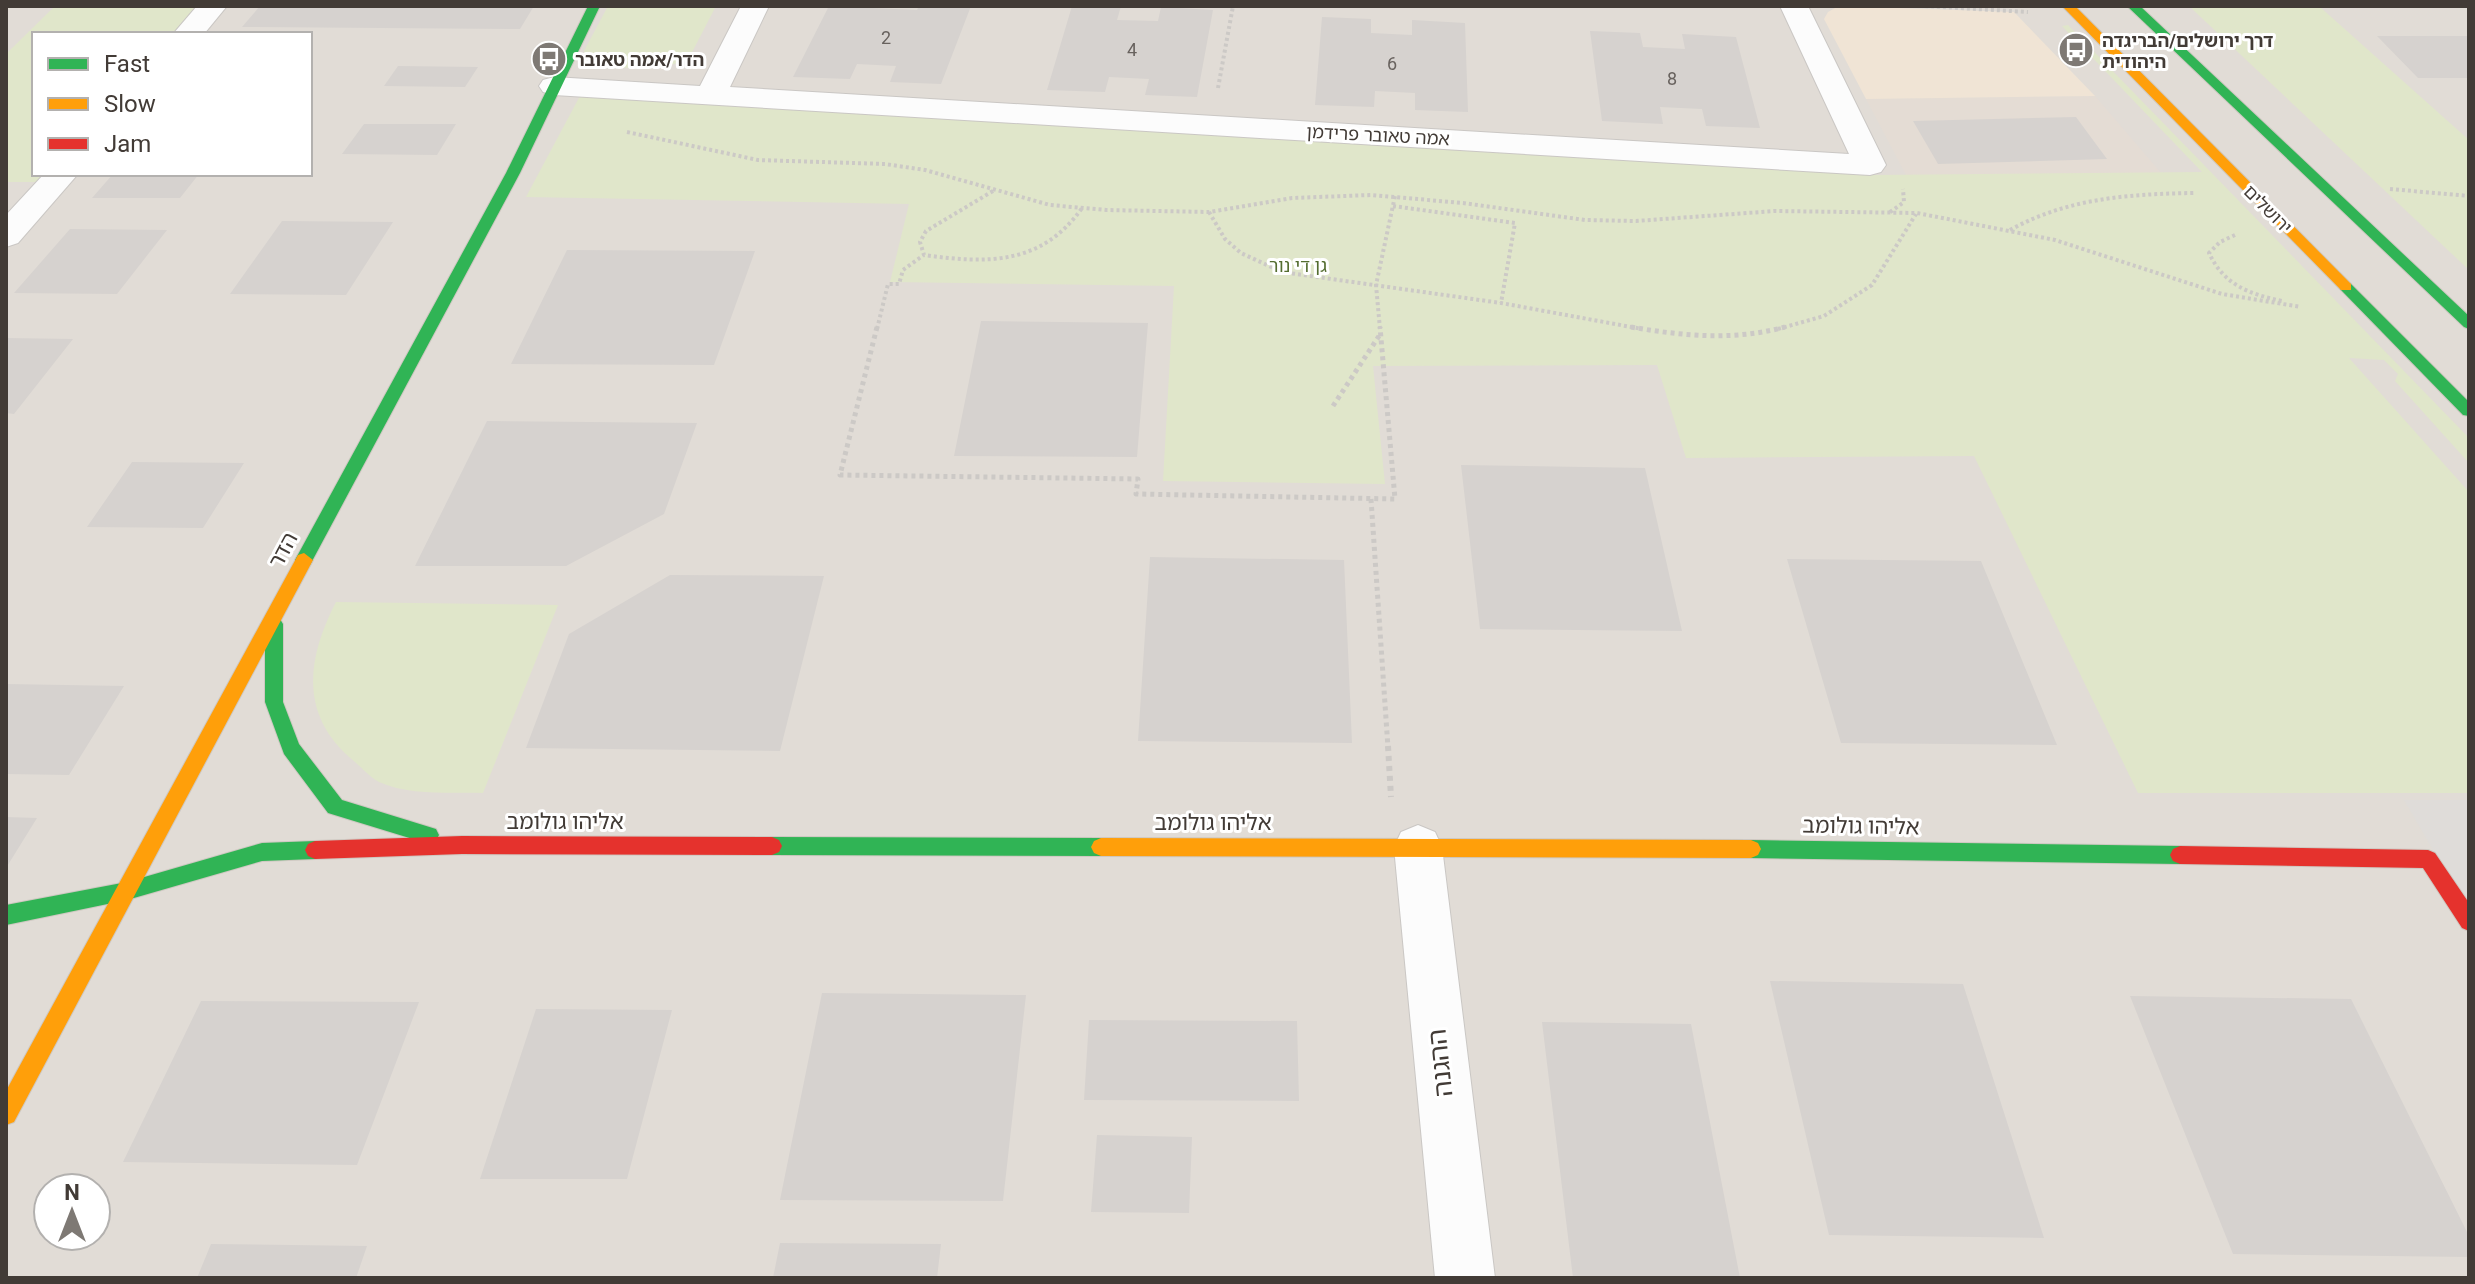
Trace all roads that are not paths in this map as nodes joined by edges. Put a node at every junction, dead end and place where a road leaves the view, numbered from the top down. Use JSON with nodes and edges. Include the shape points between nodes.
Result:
{"nodes":[{"id":1,"x":213,"y":6,"type":"edge"},
{"id":2,"x":594,"y":6,"type":"edge"},
{"id":3,"x":755,"y":6,"type":"edge"},
{"id":4,"x":1794,"y":6,"type":"edge"},
{"id":5,"x":2068,"y":6,"type":"edge"},
{"id":6,"x":2133,"y":6,"type":"edge"},
{"id":7,"x":190,"y":32,"type":"edge"},
{"id":8,"x":554,"y":86,"type":"junction"},
{"id":9,"x":711,"y":95,"type":"junction"},
{"id":10,"x":60,"y":176,"type":"edge"},
{"id":11,"x":6,"y":236,"type":"edge"},
{"id":12,"x":2469,"y":324,"type":"edge"},
{"id":13,"x":2469,"y":411,"type":"edge"},
{"id":14,"x":274,"y":617,"type":"junction"},
{"id":15,"x":462,"y":845,"type":"junction"},
{"id":16,"x":1406,"y":847,"type":"junction"},
{"id":17,"x":127,"y":891,"type":"junction"},
{"id":18,"x":6,"y":915,"type":"edge"},
{"id":19,"x":2469,"y":921,"type":"edge"},
{"id":20,"x":6,"y":1114,"type":"edge"},
{"id":21,"x":1465,"y":1278,"type":"edge"}],
"edges":[{"from":1,"to":7,"type":"street"},
{"from":2,"to":8,"type":"street","name":"הדר"},
{"from":3,"to":9,"type":"street"},
{"from":4,"to":9,"type":"street","name":"אמה טאובר פרידמן","via":[[1870,165]]},
{"from":5,"to":13,"type":"street","name":"ירושלים"},
{"from":6,"to":12,"type":"street"},
{"from":8,"to":9,"type":"street","name":"אמה טאובר פרידמן"},
{"from":8,"to":14,"type":"street","name":"הדר","via":[[513,173]]},
{"from":10,"to":11,"type":"street"},
{"from":14,"to":15,"type":"street","via":[[274,702],[291,748],[335,807]]},
{"from":14,"to":17,"type":"street","name":"הדר"},
{"from":15,"to":16,"type":"street","name":"אליהו גולומב"},
{"from":15,"to":17,"type":"street","name":"אליהו גולומב","via":[[262,852]]},
{"from":16,"to":19,"type":"street","name":"אליהו גולומב","via":[[2428,859]]},
{"from":16,"to":21,"type":"street","name":"ההגנה"},
{"from":17,"to":18,"type":"street","name":"אליהו גולומב"},
{"from":17,"to":20,"type":"street","name":"הדר"}]}
